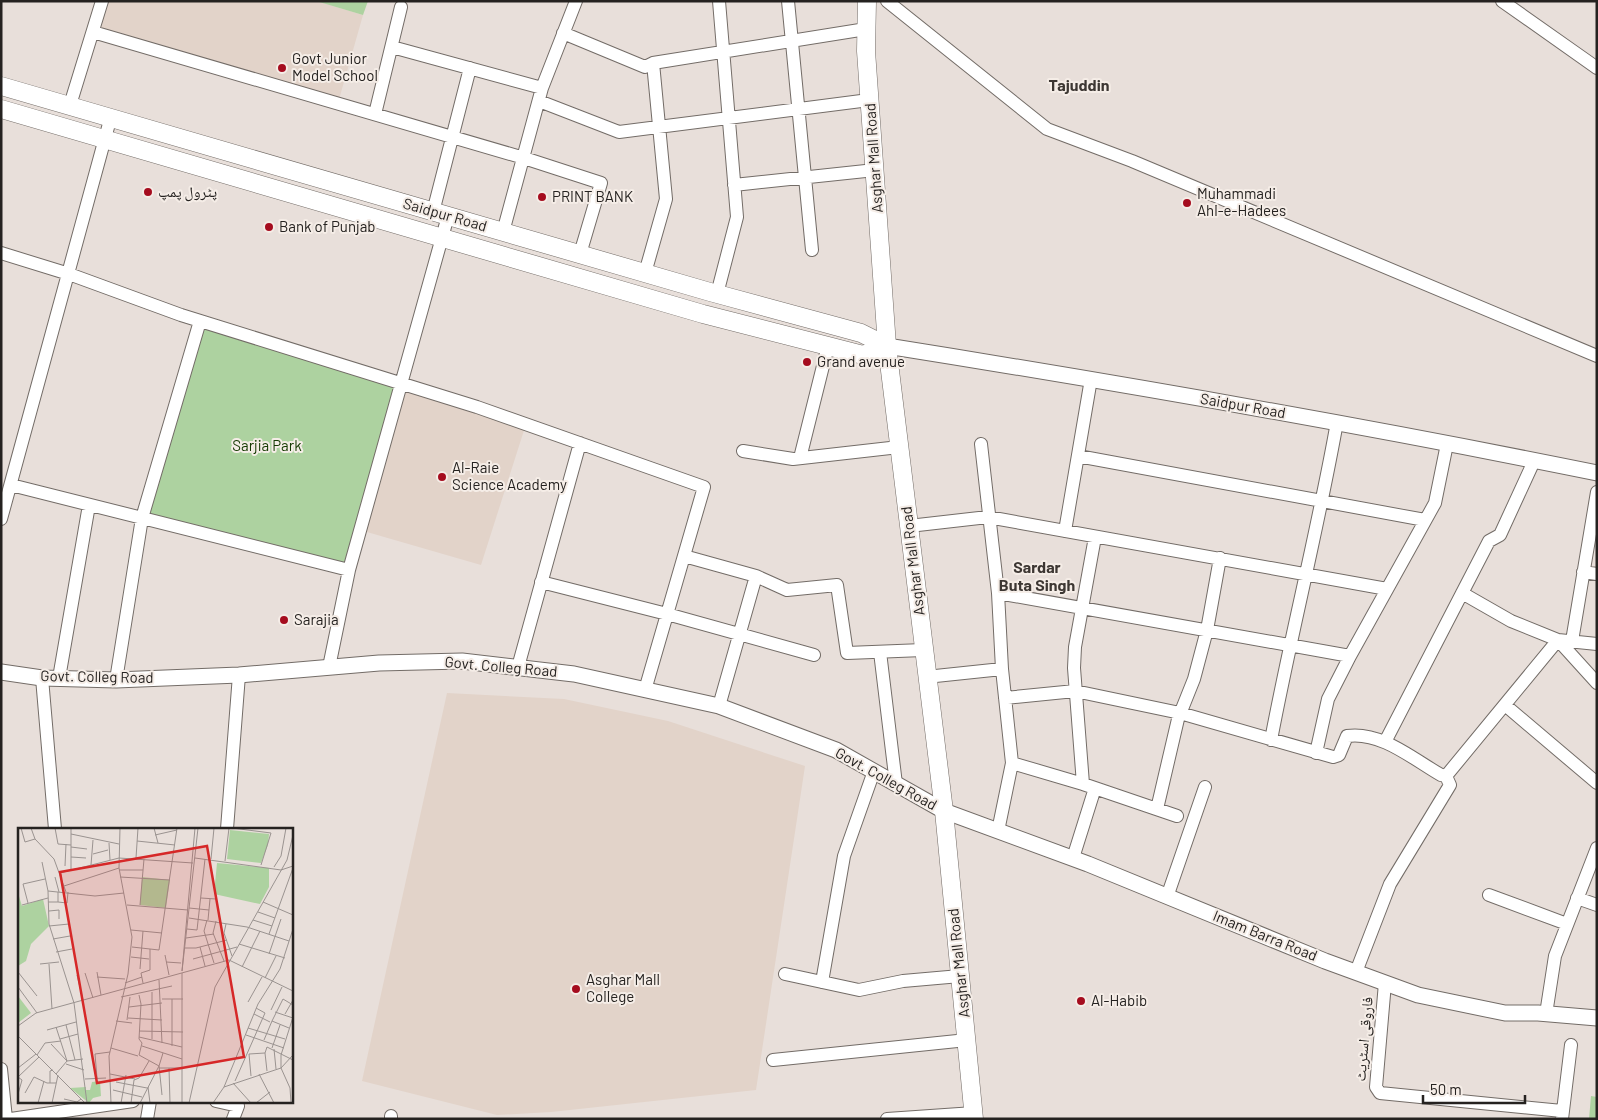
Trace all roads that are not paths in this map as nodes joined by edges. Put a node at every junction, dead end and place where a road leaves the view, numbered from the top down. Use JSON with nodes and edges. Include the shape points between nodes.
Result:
{"nodes":[{"id":1,"x":102,"y":1,"type":"edge"},
{"id":2,"x":576,"y":1,"type":"edge"},
{"id":3,"x":719,"y":1,"type":"edge"},
{"id":4,"x":788,"y":1,"type":"edge"},
{"id":5,"x":868,"y":1,"type":"edge"},
{"id":6,"x":887,"y":1,"type":"edge"},
{"id":7,"x":1502,"y":1,"type":"edge"},
{"id":8,"x":401,"y":7,"type":"dead end"},
{"id":9,"x":866,"y":29,"type":"junction"},
{"id":10,"x":93,"y":32,"type":"junction"},
{"id":11,"x":563,"y":33,"type":"junction"},
{"id":12,"x":792,"y":41,"type":"junction"},
{"id":13,"x":392,"y":47,"type":"junction"},
{"id":14,"x":723,"y":52,"type":"junction"},
{"id":15,"x":653,"y":63,"type":"junction"},
{"id":16,"x":470,"y":68,"type":"junction"},
{"id":17,"x":1597,"y":68,"type":"edge"},
{"id":18,"x":1,"y":86,"type":"edge"},
{"id":19,"x":541,"y":95,"type":"junction"},
{"id":20,"x":870,"y":100,"type":"junction"},
{"id":21,"x":70,"y":106,"type":"junction"},
{"id":22,"x":798,"y":109,"type":"junction"},
{"id":23,"x":1,"y":110,"type":"edge"},
{"id":24,"x":376,"y":114,"type":"junction"},
{"id":25,"x":729,"y":118,"type":"junction"},
{"id":26,"x":110,"y":120,"type":"junction"},
{"id":27,"x":659,"y":127,"type":"junction"},
{"id":28,"x":452,"y":137,"type":"junction"},
{"id":29,"x":103,"y":140,"type":"junction"},
{"id":30,"x":524,"y":158,"type":"junction"},
{"id":31,"x":875,"y":170,"type":"junction"},
{"id":32,"x":805,"y":178,"type":"junction"},
{"id":33,"x":734,"y":185,"type":"junction"},
{"id":34,"x":440,"y":214,"type":"junction"},
{"id":35,"x":503,"y":232,"type":"junction"},
{"id":36,"x":442,"y":238,"type":"junction"},
{"id":37,"x":812,"y":250,"type":"dead end"},
{"id":38,"x":1,"y":253,"type":"edge"},
{"id":39,"x":580,"y":254,"type":"junction"},
{"id":40,"x":645,"y":273,"type":"junction"},
{"id":41,"x":70,"y":274,"type":"junction"},
{"id":42,"x":717,"y":294,"type":"junction"},
{"id":43,"x":200,"y":321,"type":"junction"},
{"id":44,"x":828,"y":346,"type":"junction"},
{"id":45,"x":887,"y":346,"type":"junction"},
{"id":46,"x":1597,"y":356,"type":"edge"},
{"id":47,"x":1091,"y":379,"type":"junction"},
{"id":48,"x":402,"y":383,"type":"junction"},
{"id":49,"x":1337,"y":422,"type":"junction"},
{"id":50,"x":580,"y":443,"type":"junction"},
{"id":51,"x":981,"y":444,"type":"dead end"},
{"id":52,"x":1448,"y":444,"type":"junction"},
{"id":53,"x":899,"y":447,"type":"junction"},
{"id":54,"x":743,"y":451,"type":"dead end"},
{"id":55,"x":1078,"y":456,"type":"junction"},
{"id":56,"x":800,"y":458,"type":"junction"},
{"id":57,"x":1534,"y":460,"type":"junction"},
{"id":58,"x":1597,"y":473,"type":"edge"},
{"id":59,"x":11,"y":485,"type":"junction"},
{"id":60,"x":1597,"y":492,"type":"edge"},
{"id":61,"x":1323,"y":500,"type":"junction"},
{"id":62,"x":89,"y":505,"type":"junction"},
{"id":63,"x":988,"y":517,"type":"junction"},
{"id":64,"x":142,"y":518,"type":"junction"},
{"id":65,"x":1,"y":519,"type":"edge"},
{"id":66,"x":1425,"y":520,"type":"junction"},
{"id":67,"x":909,"y":526,"type":"junction"},
{"id":68,"x":1065,"y":532,"type":"junction"},
{"id":69,"x":1095,"y":537,"type":"junction"},
{"id":70,"x":684,"y":556,"type":"junction"},
{"id":71,"x":1220,"y":558,"type":"junction"},
{"id":72,"x":349,"y":570,"type":"junction"},
{"id":73,"x":1583,"y":572,"type":"junction"},
{"id":74,"x":1306,"y":574,"type":"junction"},
{"id":75,"x":1597,"y":574,"type":"edge"},
{"id":76,"x":756,"y":576,"type":"junction"},
{"id":77,"x":542,"y":582,"type":"junction"},
{"id":78,"x":1387,"y":589,"type":"junction"},
{"id":79,"x":998,"y":593,"type":"junction"},
{"id":80,"x":1462,"y":593,"type":"junction"},
{"id":81,"x":1083,"y":606,"type":"junction"},
{"id":82,"x":667,"y":614,"type":"junction"},
{"id":83,"x":1207,"y":630,"type":"junction"},
{"id":84,"x":739,"y":634,"type":"junction"},
{"id":85,"x":1558,"y":640,"type":"junction"},
{"id":86,"x":1572,"y":641,"type":"junction"},
{"id":87,"x":1597,"y":644,"type":"edge"},
{"id":88,"x":1289,"y":645,"type":"junction"},
{"id":89,"x":923,"y":650,"type":"junction"},
{"id":90,"x":880,"y":652,"type":"junction"},
{"id":91,"x":814,"y":655,"type":"dead end"},
{"id":92,"x":1350,"y":656,"type":"junction"},
{"id":93,"x":329,"y":666,"type":"junction"},
{"id":94,"x":518,"y":668,"type":"junction"},
{"id":95,"x":1002,"y":669,"type":"junction"},
{"id":96,"x":1,"y":672,"type":"edge"},
{"id":97,"x":238,"y":676,"type":"junction"},
{"id":98,"x":926,"y":677,"type":"junction"},
{"id":99,"x":42,"y":678,"type":"junction"},
{"id":100,"x":59,"y":678,"type":"junction"},
{"id":101,"x":116,"y":680,"type":"junction"},
{"id":102,"x":1597,"y":683,"type":"edge"},
{"id":103,"x":645,"y":690,"type":"junction"},
{"id":104,"x":1075,"y":691,"type":"junction"},
{"id":105,"x":1005,"y":698,"type":"junction"},
{"id":106,"x":1505,"y":705,"type":"junction"},
{"id":107,"x":719,"y":706,"type":"junction"},
{"id":108,"x":1180,"y":713,"type":"junction"},
{"id":109,"x":1271,"y":740,"type":"junction"},
{"id":110,"x":1385,"y":742,"type":"junction"},
{"id":111,"x":1316,"y":753,"type":"junction"},
{"id":112,"x":1012,"y":763,"type":"junction"},
{"id":113,"x":874,"y":771,"type":"junction"},
{"id":114,"x":1446,"y":776,"type":"junction"},
{"id":115,"x":1597,"y":782,"type":"edge"},
{"id":116,"x":896,"y":784,"type":"junction"},
{"id":117,"x":1089,"y":786,"type":"junction"},
{"id":118,"x":1205,"y":787,"type":"dead end"},
{"id":119,"x":1157,"y":809,"type":"junction"},
{"id":120,"x":944,"y":811,"type":"junction"},
{"id":121,"x":1177,"y":816,"type":"dead end"},
{"id":122,"x":56,"y":828,"type":"edge"},
{"id":123,"x":227,"y":828,"type":"edge"},
{"id":124,"x":998,"y":831,"type":"junction"},
{"id":125,"x":1597,"y":848,"type":"edge"},
{"id":126,"x":1073,"y":858,"type":"junction"},
{"id":127,"x":1489,"y":895,"type":"dead end"},
{"id":128,"x":1167,"y":897,"type":"junction"},
{"id":129,"x":1578,"y":898,"type":"junction"},
{"id":130,"x":1597,"y":905,"type":"edge"},
{"id":131,"x":1567,"y":924,"type":"junction"},
{"id":132,"x":1356,"y":972,"type":"junction"},
{"id":133,"x":785,"y":974,"type":"dead end"},
{"id":134,"x":960,"y":976,"type":"junction"},
{"id":135,"x":822,"y":982,"type":"junction"},
{"id":136,"x":1385,"y":983,"type":"junction"},
{"id":137,"x":1546,"y":1014,"type":"junction"},
{"id":138,"x":1597,"y":1018,"type":"edge"},
{"id":139,"x":967,"y":1040,"type":"junction"},
{"id":140,"x":1571,"y":1045,"type":"dead end"},
{"id":141,"x":773,"y":1060,"type":"dead end"},
{"id":142,"x":1,"y":1069,"type":"edge"},
{"id":143,"x":125,"y":1102,"type":"edge"},
{"id":144,"x":150,"y":1102,"type":"edge"},
{"id":145,"x":220,"y":1102,"type":"edge"},
{"id":146,"x":109,"y":1104,"type":"edge"},
{"id":147,"x":1562,"y":1115,"type":"edge"},
{"id":148,"x":974,"y":1116,"type":"edge"},
{"id":149,"x":6,"y":1119,"type":"edge"},
{"id":150,"x":12,"y":1119,"type":"edge"},
{"id":151,"x":147,"y":1119,"type":"edge"},
{"id":152,"x":233,"y":1119,"type":"edge"},
{"id":153,"x":887,"y":1119,"type":"edge"}],
"edges":[{"from":1,"to":10,"type":"street"},
{"from":2,"to":11,"type":"street"},
{"from":3,"to":14,"type":"street"},
{"from":4,"to":12,"type":"street"},
{"from":5,"to":9,"type":"main road","name":"Asghar Mall Road"},
{"from":6,"to":46,"type":"street","via":[[1047,129],[1132,161]]},
{"from":7,"to":17,"type":"street"},
{"from":8,"to":13,"type":"street"},
{"from":9,"to":12,"type":"street"},
{"from":9,"to":20,"type":"main road","name":"Asghar Mall Road"},
{"from":10,"to":21,"type":"street"},
{"from":10,"to":24,"type":"street"},
{"from":11,"to":15,"type":"street","via":[[645,67]]},
{"from":11,"to":19,"type":"street"},
{"from":12,"to":14,"type":"street"},
{"from":12,"to":22,"type":"street"},
{"from":13,"to":16,"type":"street"},
{"from":13,"to":24,"type":"street"},
{"from":14,"to":15,"type":"street"},
{"from":14,"to":25,"type":"street"},
{"from":15,"to":27,"type":"street"},
{"from":16,"to":19,"type":"street"},
{"from":16,"to":28,"type":"street"},
{"from":18,"to":21,"type":"main road","name":"Saidpur Road"},
{"from":19,"to":27,"type":"street","via":[[619,132]]},
{"from":19,"to":30,"type":"street"},
{"from":20,"to":22,"type":"street"},
{"from":20,"to":31,"type":"main road","name":"Asghar Mall Road"},
{"from":21,"to":26,"type":"main road","name":"Saidpur Road"},
{"from":22,"to":25,"type":"street"},
{"from":22,"to":32,"type":"street"},
{"from":23,"to":29,"type":"main road","name":"Saidpur Road"},
{"from":24,"to":28,"type":"street"},
{"from":25,"to":27,"type":"street"},
{"from":25,"to":33,"type":"street"},
{"from":26,"to":29,"type":"street"},
{"from":26,"to":34,"type":"main road","name":"Saidpur Road"},
{"from":27,"to":40,"type":"street","via":[[666,199]]},
{"from":28,"to":30,"type":"street"},
{"from":28,"to":34,"type":"street"},
{"from":29,"to":36,"type":"main road","name":"Saidpur Road"},
{"from":29,"to":41,"type":"street"},
{"from":30,"to":35,"type":"street"},
{"from":30,"to":39,"type":"street","via":[[600,183]]},
{"from":31,"to":32,"type":"street"},
{"from":31,"to":45,"type":"main road","name":"Asghar Mall Road"},
{"from":32,"to":33,"type":"street"},
{"from":32,"to":37,"type":"street"},
{"from":33,"to":42,"type":"street","via":[[737,216]]},
{"from":34,"to":35,"type":"main road","name":"Saidpur Road"},
{"from":34,"to":36,"type":"street"},
{"from":35,"to":39,"type":"main road","name":"Saidpur Road"},
{"from":36,"to":44,"type":"main road","name":"Saidpur Road","via":[[703,314]]},
{"from":36,"to":48,"type":"street"},
{"from":38,"to":41,"type":"street"},
{"from":39,"to":40,"type":"main road","name":"Saidpur Road"},
{"from":40,"to":42,"type":"main road","name":"Saidpur Road"},
{"from":41,"to":43,"type":"street"},
{"from":41,"to":59,"type":"street"},
{"from":42,"to":45,"type":"main road","name":"Saidpur Road","via":[[861,333]]},
{"from":43,"to":48,"type":"street"},
{"from":43,"to":64,"type":"street"},
{"from":44,"to":45,"type":"main road","name":"Saidpur Road","via":[[863,354]]},
{"from":44,"to":56,"type":"street"},
{"from":45,"to":47,"type":"street","name":"Saidpur Road"},
{"from":45,"to":53,"type":"main road","name":"Asghar Mall Road"},
{"from":47,"to":49,"type":"street","name":"Saidpur Road"},
{"from":47,"to":55,"type":"street"},
{"from":48,"to":50,"type":"street"},
{"from":48,"to":72,"type":"street"},
{"from":49,"to":52,"type":"street","name":"Saidpur Road"},
{"from":49,"to":61,"type":"street"},
{"from":50,"to":70,"type":"street","via":[[704,487]]},
{"from":50,"to":77,"type":"street"},
{"from":51,"to":63,"type":"street"},
{"from":52,"to":57,"type":"street","name":"Saidpur Road"},
{"from":52,"to":66,"type":"street","via":[[1435,503]]},
{"from":53,"to":56,"type":"street"},
{"from":53,"to":67,"type":"main road","name":"Asghar Mall Road"},
{"from":54,"to":56,"type":"street"},
{"from":55,"to":61,"type":"street"},
{"from":55,"to":68,"type":"street"},
{"from":57,"to":58,"type":"street","name":"Saidpur Road"},
{"from":57,"to":80,"type":"street","via":[[1500,535],[1489,540]]},
{"from":59,"to":62,"type":"street"},
{"from":59,"to":65,"type":"street"},
{"from":60,"to":73,"type":"street"},
{"from":61,"to":66,"type":"street"},
{"from":61,"to":74,"type":"street"},
{"from":62,"to":64,"type":"street"},
{"from":62,"to":100,"type":"street"},
{"from":63,"to":67,"type":"street"},
{"from":63,"to":68,"type":"street"},
{"from":63,"to":79,"type":"street"},
{"from":64,"to":72,"type":"street"},
{"from":64,"to":101,"type":"street"},
{"from":66,"to":78,"type":"street"},
{"from":67,"to":89,"type":"main road","name":"Asghar Mall Road"},
{"from":68,"to":69,"type":"street"},
{"from":69,"to":71,"type":"street"},
{"from":69,"to":81,"type":"street"},
{"from":70,"to":76,"type":"street"},
{"from":70,"to":82,"type":"street"},
{"from":71,"to":74,"type":"street"},
{"from":71,"to":83,"type":"street"},
{"from":72,"to":93,"type":"street"},
{"from":73,"to":75,"type":"street"},
{"from":73,"to":86,"type":"street"},
{"from":74,"to":78,"type":"street"},
{"from":74,"to":88,"type":"street"},
{"from":76,"to":84,"type":"street"},
{"from":76,"to":90,"type":"street","via":[[787,590],[837,585],[847,653]]},
{"from":77,"to":82,"type":"street"},
{"from":77,"to":94,"type":"street"},
{"from":78,"to":92,"type":"street"},
{"from":79,"to":81,"type":"street"},
{"from":79,"to":95,"type":"street"},
{"from":80,"to":85,"type":"street","via":[[1511,621]]},
{"from":80,"to":110,"type":"street"},
{"from":81,"to":83,"type":"street"},
{"from":81,"to":104,"type":"street","via":[[1075,647]]},
{"from":82,"to":84,"type":"street"},
{"from":82,"to":103,"type":"street"},
{"from":83,"to":88,"type":"street"},
{"from":83,"to":108,"type":"street","via":[[1194,679]]},
{"from":84,"to":91,"type":"street"},
{"from":84,"to":107,"type":"street"},
{"from":85,"to":86,"type":"street"},
{"from":85,"to":102,"type":"street"},
{"from":85,"to":106,"type":"street"},
{"from":86,"to":87,"type":"street"},
{"from":88,"to":92,"type":"street"},
{"from":88,"to":109,"type":"street"},
{"from":89,"to":90,"type":"street"},
{"from":89,"to":98,"type":"main road","name":"Asghar Mall Road"},
{"from":90,"to":116,"type":"street"},
{"from":92,"to":111,"type":"street","via":[[1328,699]]},
{"from":93,"to":94,"type":"street","name":"Govt. Colleg Road","via":[[462,661]]},
{"from":93,"to":97,"type":"street","name":"Govt. Colleg Road"},
{"from":94,"to":103,"type":"street","name":"Govt. Colleg Road","via":[[574,674]]},
{"from":95,"to":98,"type":"street"},
{"from":95,"to":105,"type":"street"},
{"from":96,"to":99,"type":"street","name":"Govt. Colleg Road"},
{"from":97,"to":101,"type":"street","name":"Govt. Colleg Road"},
{"from":97,"to":123,"type":"street"},
{"from":98,"to":120,"type":"main road","name":"Asghar Mall Road"},
{"from":99,"to":100,"type":"street","name":"Govt. Colleg Road"},
{"from":99,"to":122,"type":"street"},
{"from":100,"to":101,"type":"street","name":"Govt. Colleg Road"},
{"from":103,"to":107,"type":"street","name":"Govt. Colleg Road"},
{"from":104,"to":105,"type":"street"},
{"from":104,"to":108,"type":"street"},
{"from":104,"to":117,"type":"street"},
{"from":105,"to":112,"type":"street"},
{"from":106,"to":114,"type":"street"},
{"from":106,"to":115,"type":"street"},
{"from":107,"to":113,"type":"street","name":"Govt. Colleg Road","via":[[836,750]]},
{"from":108,"to":109,"type":"street"},
{"from":108,"to":119,"type":"street"},
{"from":109,"to":111,"type":"street"},
{"from":110,"to":111,"type":"street","via":[[1366,736],[1347,736],[1339,755],[1333,757]]},
{"from":110,"to":114,"type":"street"},
{"from":112,"to":117,"type":"street"},
{"from":112,"to":124,"type":"street"},
{"from":113,"to":116,"type":"street","name":"Govt. Colleg Road"},
{"from":113,"to":135,"type":"street","via":[[844,856]]},
{"from":114,"to":132,"type":"street","via":[[1450,784],[1390,884]]},
{"from":116,"to":120,"type":"street","name":"Govt. Colleg Road"},
{"from":117,"to":119,"type":"street"},
{"from":117,"to":126,"type":"street"},
{"from":118,"to":128,"type":"street"},
{"from":119,"to":121,"type":"street"},
{"from":120,"to":124,"type":"street","name":"Imam Barra Road"},
{"from":120,"to":134,"type":"main road","name":"Asghar Mall Road"},
{"from":124,"to":126,"type":"street","name":"Imam Barra Road"},
{"from":125,"to":129,"type":"street"},
{"from":126,"to":128,"type":"street","name":"Imam Barra Road"},
{"from":127,"to":131,"type":"street"},
{"from":128,"to":132,"type":"street","name":"Imam Barra Road"},
{"from":129,"to":130,"type":"street"},
{"from":129,"to":131,"type":"street"},
{"from":131,"to":137,"type":"street","via":[[1555,956]]},
{"from":132,"to":136,"type":"street","name":"Imam Barra Road"},
{"from":133,"to":135,"type":"street"},
{"from":134,"to":135,"type":"street","via":[[903,981],[858,990]]},
{"from":134,"to":139,"type":"main road","name":"Asghar Mall Road"},
{"from":136,"to":137,"type":"street","name":"Imam Barra Road","via":[[1418,995],[1505,1013]]},
{"from":136,"to":147,"type":"street","name":"فاروقی اسٹریٹ","via":[[1376,1087],[1380,1093]]},
{"from":137,"to":138,"type":"street","name":"Imam Barra Road"},
{"from":139,"to":141,"type":"street"},
{"from":139,"to":148,"type":"main road","name":"Asghar Mall Road"},
{"from":140,"to":147,"type":"street"},
{"from":142,"to":149,"type":"street"},
{"from":143,"to":146,"type":"street"},
{"from":144,"to":151,"type":"street"},
{"from":145,"to":152,"type":"street","via":[[238,1106]]},
{"from":146,"to":150,"type":"street"},
{"from":148,"to":153,"type":"street"}]}
